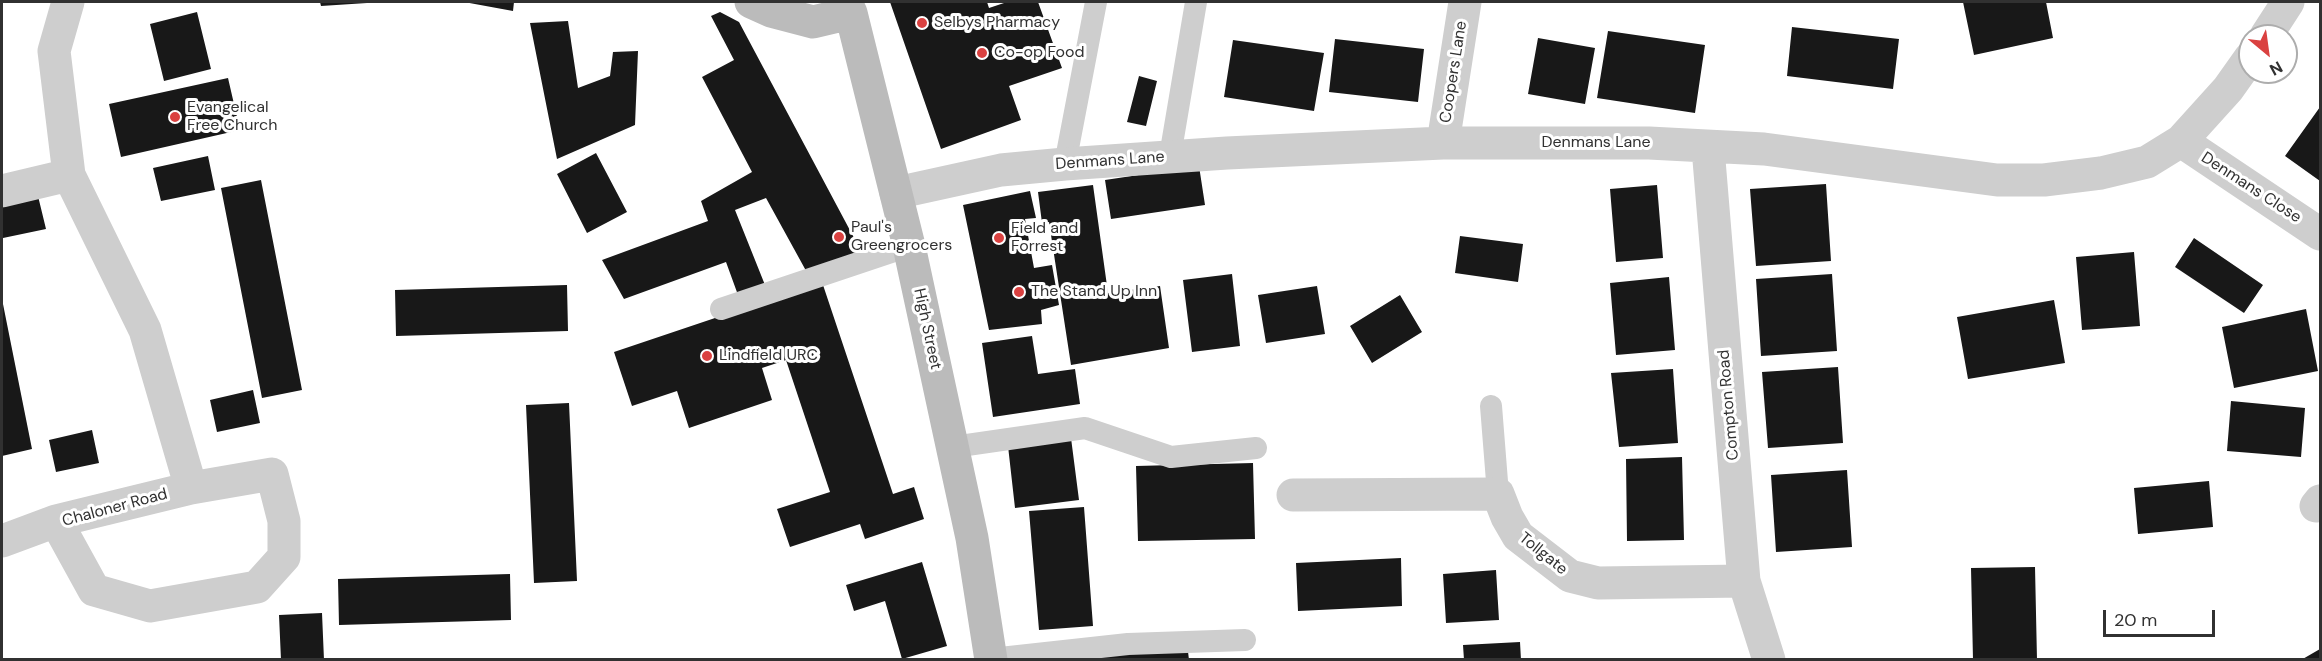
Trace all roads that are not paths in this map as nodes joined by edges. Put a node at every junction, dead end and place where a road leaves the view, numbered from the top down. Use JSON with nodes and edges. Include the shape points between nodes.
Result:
{"nodes":[{"id":1,"x":68,"y":2,"type":"edge"},
{"id":2,"x":751,"y":2,"type":"edge"},
{"id":3,"x":1096,"y":2,"type":"edge"},
{"id":4,"x":1196,"y":2,"type":"edge"},
{"id":5,"x":1465,"y":2,"type":"edge"},
{"id":6,"x":2288,"y":2,"type":"edge"},
{"id":7,"x":849,"y":7,"type":"edge"},
{"id":8,"x":2274,"y":24,"type":"edge"},
{"id":9,"x":2238,"y":75,"type":"edge"},
{"id":10,"x":2181,"y":141,"type":"junction"},
{"id":11,"x":1443,"y":143,"type":"junction"},
{"id":12,"x":1708,"y":148,"type":"junction"},
{"id":13,"x":1170,"y":156,"type":"junction"},
{"id":14,"x":1065,"y":164,"type":"junction"},
{"id":15,"x":69,"y":175,"type":"junction"},
{"id":16,"x":2,"y":191,"type":"edge"},
{"id":17,"x":896,"y":193,"type":"junction"},
{"id":18,"x":2320,"y":234,"type":"edge"},
{"id":19,"x":909,"y":246,"type":"junction"},
{"id":20,"x":721,"y":309,"type":"dead end"},
{"id":21,"x":1491,"y":406,"type":"dead end"},
{"id":22,"x":953,"y":447,"type":"junction"},
{"id":23,"x":1256,"y":448,"type":"dead end"},
{"id":24,"x":191,"y":488,"type":"junction"},
{"id":25,"x":1498,"y":494,"type":"junction"},
{"id":26,"x":1293,"y":495,"type":"dead end"},
{"id":27,"x":56,"y":521,"type":"junction"},
{"id":28,"x":2,"y":541,"type":"edge"},
{"id":29,"x":1744,"y":581,"type":"junction"},
{"id":30,"x":1245,"y":640,"type":"dead end"},
{"id":31,"x":991,"y":659,"type":"edge"},
{"id":32,"x":1769,"y":660,"type":"edge"}],
"edges":[{"from":1,"to":15,"type":"street","name":"Chaloner Road","via":[[54,51]]},
{"from":2,"to":7,"type":"main road","via":[[813,22]]},
{"from":3,"to":14,"type":"lane"},
{"from":4,"to":13,"type":"lane"},
{"from":5,"to":11,"type":"street","name":"Coopers Lane"},
{"from":6,"to":8,"type":"street"},
{"from":7,"to":17,"type":"main road","name":"High Street"},
{"from":9,"to":10,"type":"street","name":"Denmans Lane"},
{"from":10,"to":12,"type":"street","name":"Denmans Lane","via":[[2147,162],[2044,180],[1997,180],[1764,149]]},
{"from":10,"to":18,"type":"street","name":"Denmans Close"},
{"from":11,"to":12,"type":"street","name":"Denmans Lane","via":[[1649,143]]},
{"from":11,"to":13,"type":"street","name":"Denmans Lane"},
{"from":12,"to":29,"type":"street","name":"Compton Road"},
{"from":13,"to":14,"type":"street","name":"Denmans Lane"},
{"from":14,"to":17,"type":"street","name":"Denmans Lane","via":[[1001,170]]},
{"from":15,"to":16,"type":"street"},
{"from":15,"to":24,"type":"street","name":"Chaloner Road","via":[[145,330]]},
{"from":17,"to":19,"type":"main road","name":"High Street"},
{"from":19,"to":20,"type":"lane"},
{"from":19,"to":22,"type":"main road","name":"High Street"},
{"from":21,"to":25,"type":"lane"},
{"from":22,"to":23,"type":"lane","via":[[1085,428],[1171,457]]},
{"from":22,"to":31,"type":"main road","name":"High Street"},
{"from":24,"to":27,"type":"street","name":"Chaloner Road"},
{"from":24,"to":27,"type":"street","name":"Chaloner Road","via":[[273,474],[284,521],[284,557],[257,587],[150,606],[94,590]]},
{"from":25,"to":26,"type":"street"},
{"from":25,"to":29,"type":"street","name":"Tollgate","via":[[1518,536],[1570,576],[1598,583]]},
{"from":27,"to":28,"type":"street"},
{"from":29,"to":32,"type":"street","name":"Compton Road"},
{"from":30,"to":31,"type":"lane","via":[[1128,644]]}]}
